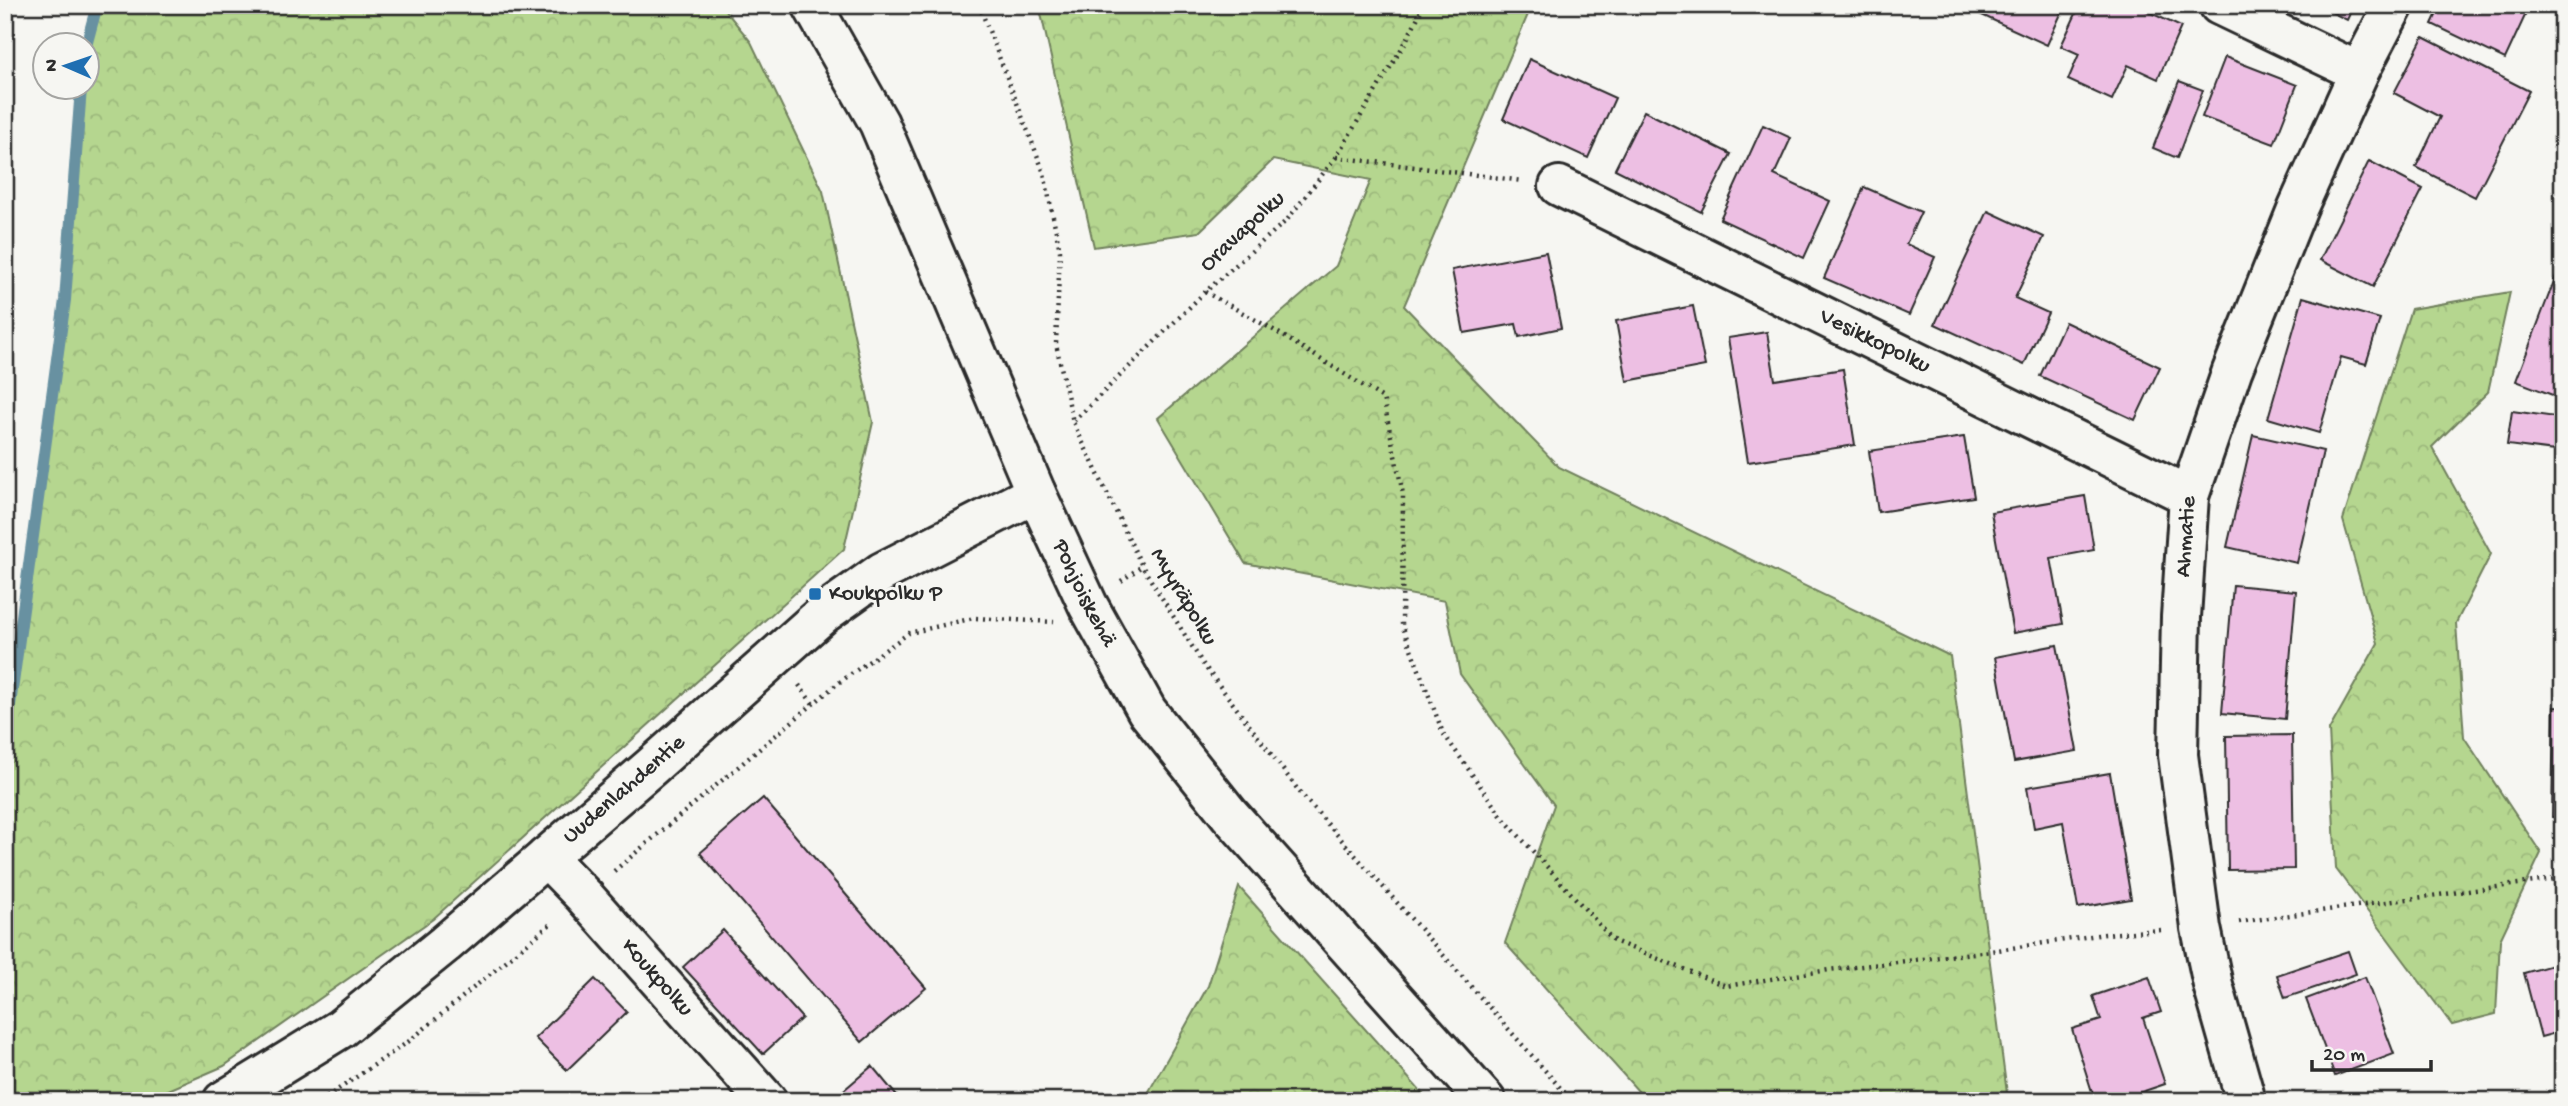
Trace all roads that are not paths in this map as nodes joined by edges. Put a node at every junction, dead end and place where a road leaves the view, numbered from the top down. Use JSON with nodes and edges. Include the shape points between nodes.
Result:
{"nodes":[{"id":1,"x":812,"y":5,"type":"edge"},
{"id":2,"x":2219,"y":5,"type":"edge"},
{"id":3,"x":2394,"y":5,"type":"edge"},
{"id":4,"x":2359,"y":72,"type":"junction"},
{"id":5,"x":1559,"y":186,"type":"road end"},
{"id":6,"x":1036,"y":493,"type":"junction"},
{"id":7,"x":2189,"y":496,"type":"junction"},
{"id":8,"x":546,"y":857,"type":"junction"},
{"id":9,"x":223,"y":1101,"type":"edge"},
{"id":10,"x":767,"y":1101,"type":"edge"},
{"id":11,"x":1486,"y":1101,"type":"edge"},
{"id":12,"x":2246,"y":1101,"type":"edge"}],
"edges":[{"from":1,"to":6,"type":"street","name":"Pohjoiskehä","via":[[879,123]]},
{"from":2,"to":4,"type":"street"},
{"from":3,"to":4,"type":"street","name":"Ahmatie"},
{"from":4,"to":7,"type":"street","name":"Ahmatie","via":[[2232,371]]},
{"from":5,"to":7,"type":"street","name":"Vesikkopolku"},
{"from":6,"to":8,"type":"street","name":"Uudenlahdentie","via":[[881,572],[833,607]]},
{"from":6,"to":11,"type":"street","name":"Pohjoiskehä","via":[[1088,605],[1147,711],[1229,814]]},
{"from":7,"to":12,"type":"street","name":"Ahmatie","via":[[2178,755],[2201,928]]},
{"from":8,"to":9,"type":"street","name":"Uudenlahdentie","via":[[340,1029]]},
{"from":8,"to":10,"type":"street","name":"Koukpolku"}]}
